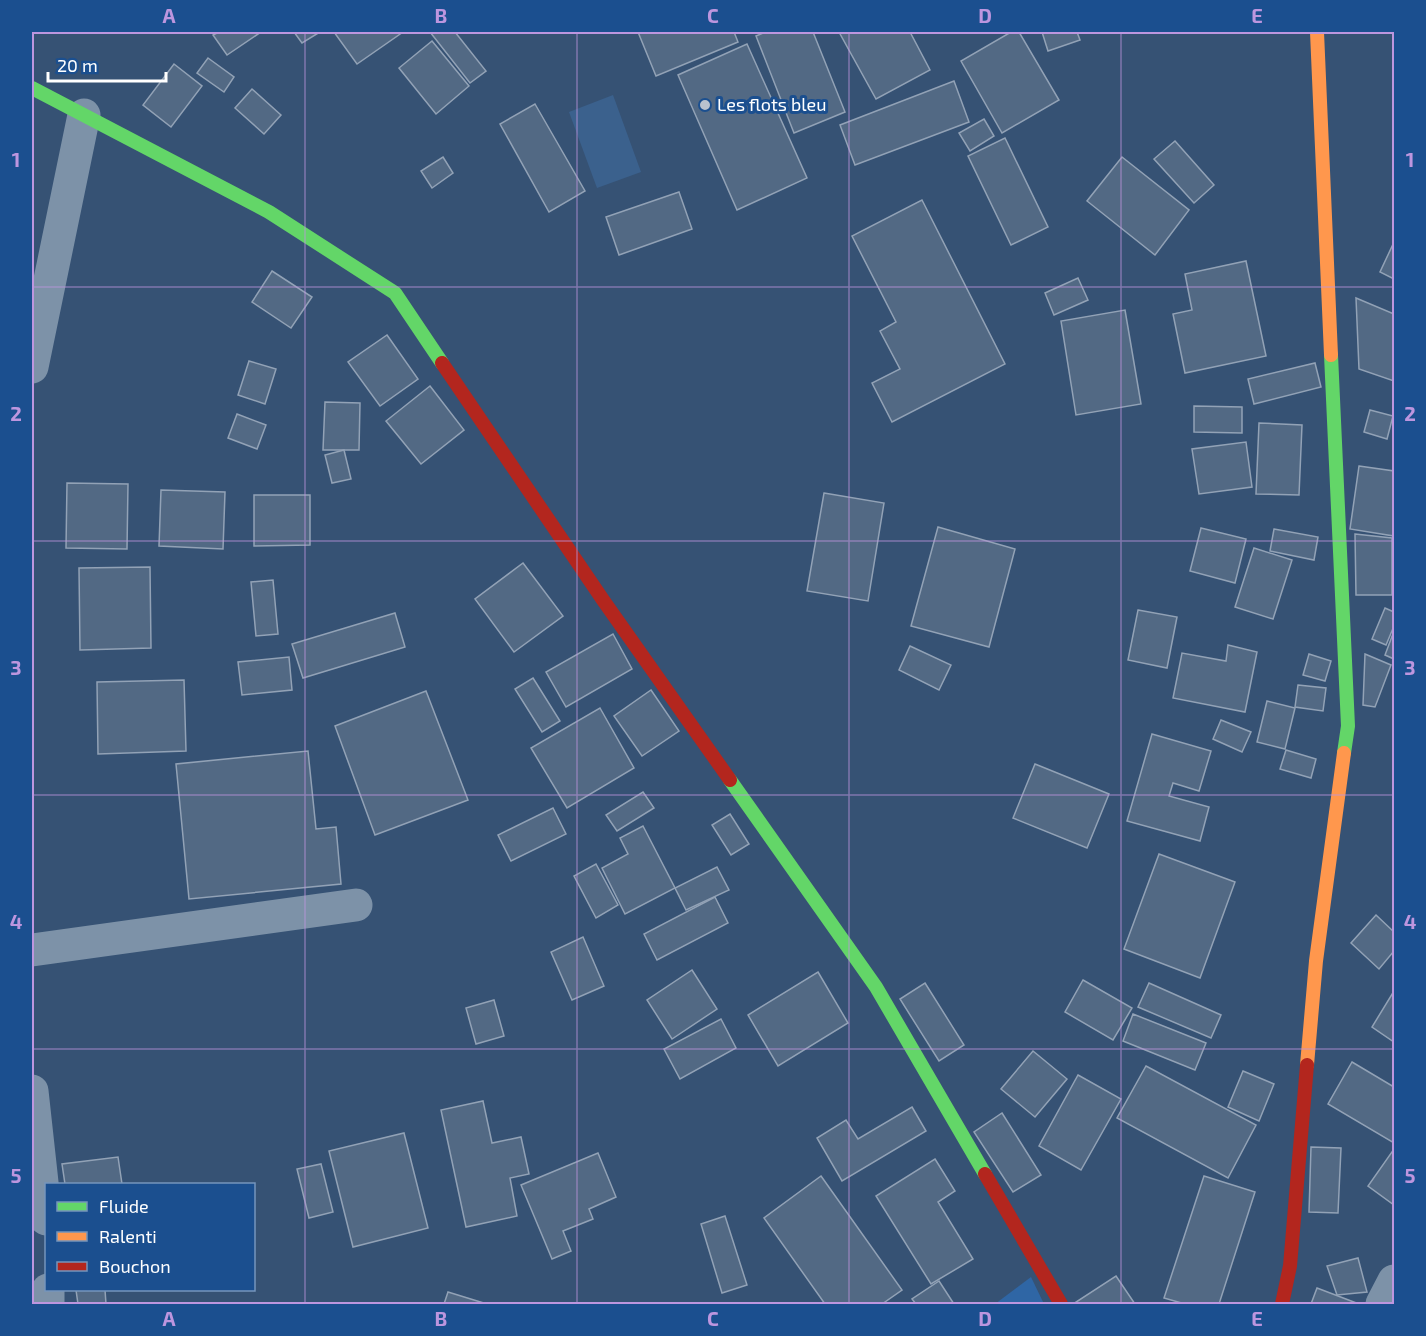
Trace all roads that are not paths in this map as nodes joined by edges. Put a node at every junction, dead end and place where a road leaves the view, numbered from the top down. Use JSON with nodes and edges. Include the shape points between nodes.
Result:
{"nodes":[{"id":1,"x":1317,"y":32,"type":"edge"},
{"id":2,"x":32,"y":88,"type":"edge"},
{"id":3,"x":84,"y":115,"type":"junction"},
{"id":4,"x":32,"y":367,"type":"edge"},
{"id":5,"x":356,"y":905,"type":"dead end"},
{"id":6,"x":32,"y":950,"type":"edge"},
{"id":7,"x":32,"y":1091,"type":"edge"},
{"id":8,"x":45,"y":1210,"type":"edge"},
{"id":9,"x":1061,"y":1305,"type":"edge"},
{"id":10,"x":1282,"y":1305,"type":"edge"}],
"edges":[{"from":1,"to":10,"type":"street","via":[[1348,726],[1316,961],[1290,1266]]},
{"from":2,"to":3,"type":"street"},
{"from":3,"to":4,"type":"street"},
{"from":3,"to":9,"type":"street","via":[[269,212],[394,293],[603,600],[876,987]]},
{"from":5,"to":6,"type":"street"},
{"from":7,"to":8,"type":"street"}]}
